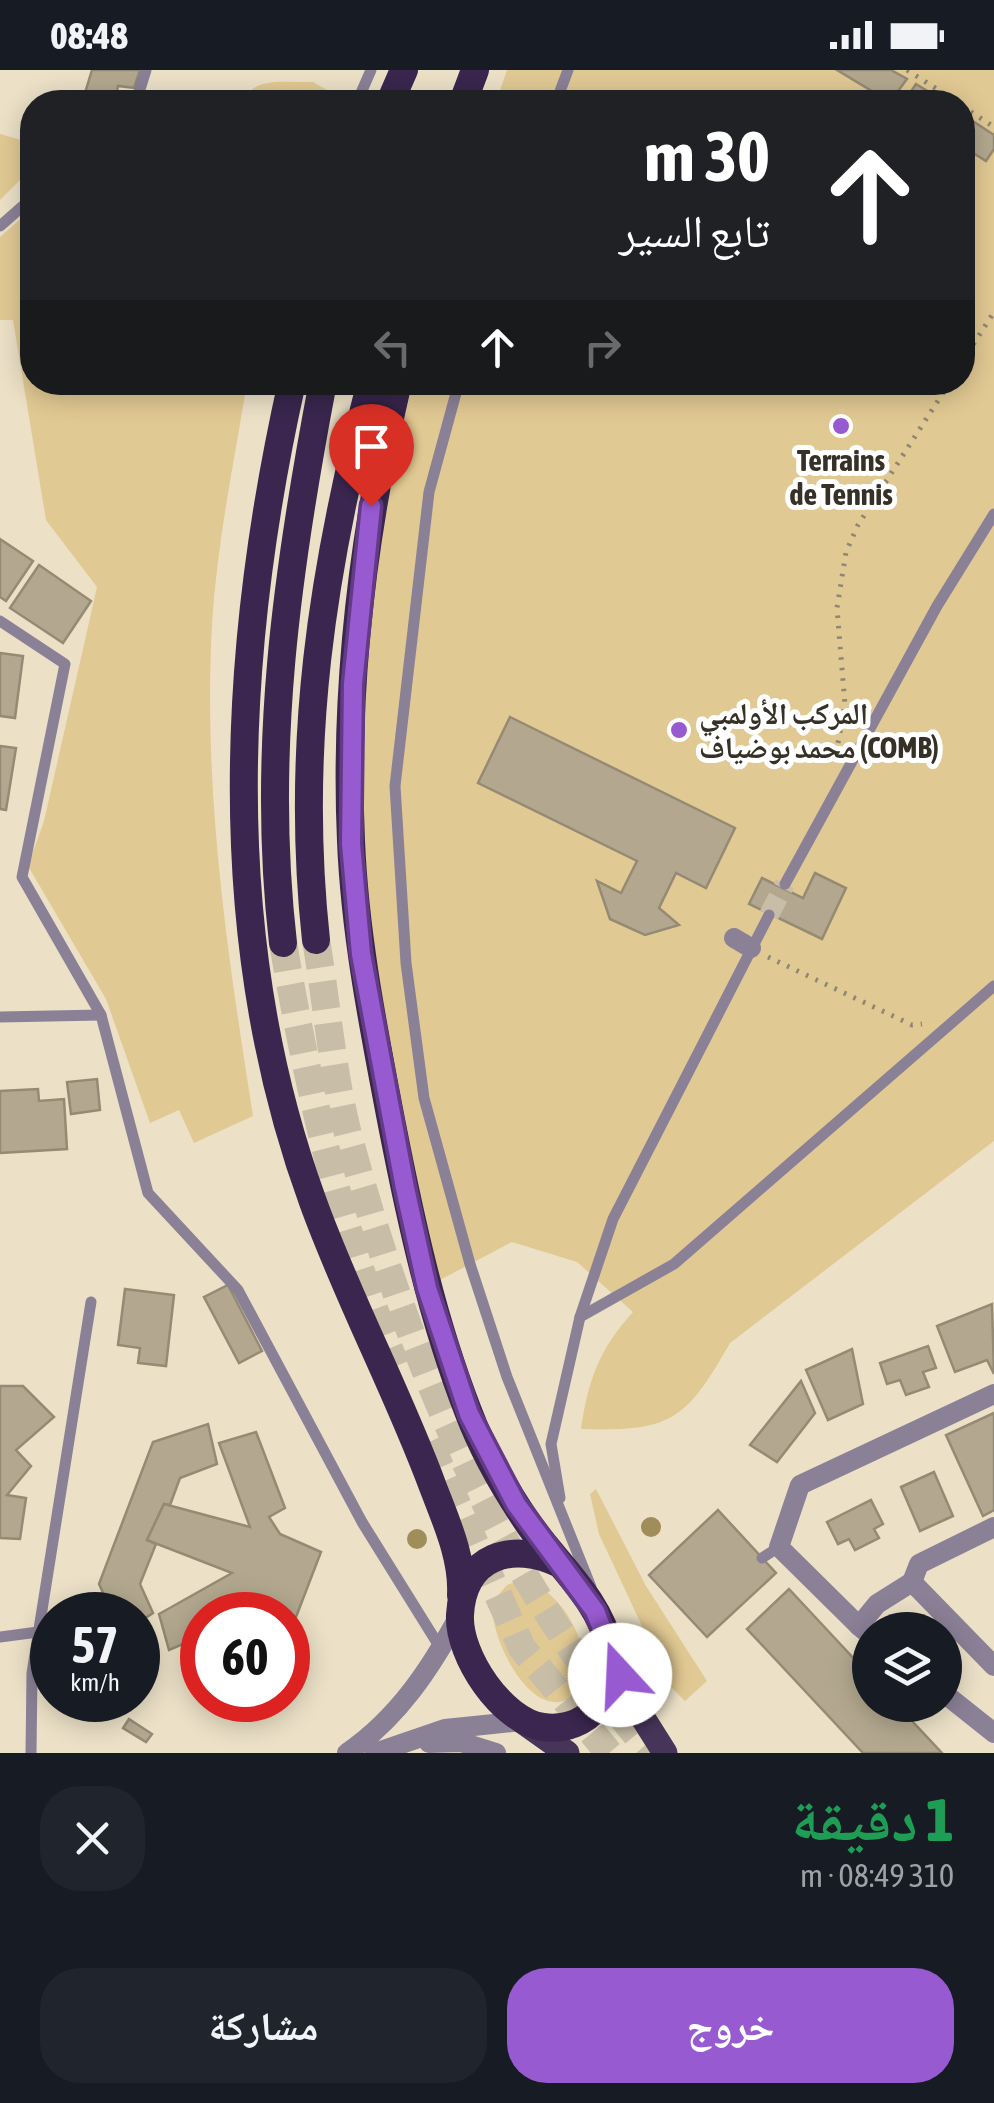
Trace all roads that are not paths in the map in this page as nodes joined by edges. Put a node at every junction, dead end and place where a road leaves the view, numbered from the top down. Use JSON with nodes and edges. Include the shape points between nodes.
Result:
{"nodes":[{"id":1,"x":20,"y":208,"type":"edge"},
{"id":2,"x":0,"y":226,"type":"edge"},
{"id":3,"x":290,"y":395,"type":"edge"},
{"id":4,"x":321,"y":395,"type":"edge"},
{"id":5,"x":368,"y":395,"type":"edge"},
{"id":6,"x":395,"y":395,"type":"edge"},
{"id":7,"x":455,"y":395,"type":"edge"},
{"id":8,"x":994,"y":514,"type":"edge"},
{"id":9,"x":0,"y":621,"type":"edge"},
{"id":10,"x":785,"y":884,"type":"tunnel mouth"},
{"id":11,"x":768,"y":915,"type":"tunnel mouth"},
{"id":12,"x":316,"y":940,"type":"tunnel mouth"},
{"id":13,"x":282,"y":944,"type":"tunnel mouth"},
{"id":14,"x":994,"y":986,"type":"edge"},
{"id":15,"x":101,"y":1014,"type":"junction"},
{"id":16,"x":0,"y":1017,"type":"edge"},
{"id":17,"x":91,"y":1302,"type":"dead end"},
{"id":18,"x":580,"y":1317,"type":"junction"},
{"id":19,"x":994,"y":1394,"type":"edge"},
{"id":20,"x":564,"y":1522,"type":"junction"},
{"id":21,"x":994,"y":1527,"type":"edge"},
{"id":22,"x":560,"y":1564,"type":"junction"},
{"id":23,"x":912,"y":1582,"type":"junction"},
{"id":24,"x":44,"y":1592,"type":"edge"},
{"id":25,"x":595,"y":1611,"type":"junction"},
{"id":26,"x":873,"y":1612,"type":"edge"},
{"id":27,"x":460,"y":1614,"type":"junction"},
{"id":28,"x":852,"y":1620,"type":"edge"},
{"id":29,"x":30,"y":1633,"type":"edge"},
{"id":30,"x":0,"y":1637,"type":"edge"},
{"id":31,"x":441,"y":1648,"type":"junction"},
{"id":32,"x":611,"y":1651,"type":"junction"},
{"id":33,"x":994,"y":1666,"type":"edge"},
{"id":34,"x":962,"y":1708,"type":"edge"},
{"id":35,"x":31,"y":1722,"type":"edge"},
{"id":36,"x":527,"y":1725,"type":"junction"},
{"id":37,"x":994,"y":1733,"type":"edge"},
{"id":38,"x":31,"y":1753,"type":"edge"},
{"id":39,"x":347,"y":1753,"type":"edge"},
{"id":40,"x":375,"y":1753,"type":"edge"},
{"id":41,"x":394,"y":1753,"type":"edge"},
{"id":42,"x":496,"y":1753,"type":"edge"},
{"id":43,"x":546,"y":1753,"type":"edge"},
{"id":44,"x":567,"y":1753,"type":"edge"},
{"id":45,"x":665,"y":1753,"type":"edge"}],
"edges":[{"from":1,"to":2,"type":"lane"},
{"from":3,"to":27,"type":"highway","via":[[256,571],[246,695],[244,811],[260,988],[295,1151],[445,1519],[460,1564]]},
{"from":4,"to":13,"type":"highway","via":[[290,570],[274,721],[273,858]]},
{"from":5,"to":12,"type":"highway","via":[[331,550],[312,694],[307,838]]},
{"from":6,"to":22,"type":"highway","via":[[366,537],[355,648],[349,776],[361,954],[406,1193],[441,1333],[487,1452]]},
{"from":7,"to":20,"type":"lane","via":[[429,492],[395,786],[406,963],[424,1098],[470,1264]]},
{"from":8,"to":10,"type":"lane"},
{"from":9,"to":15,"type":"lane","via":[[65,664],[22,876]]},
{"from":11,"to":18,"type":"lane","via":[[743,943],[613,1219]]},
{"from":14,"to":18,"type":"lane","via":[[674,1264]]},
{"from":15,"to":16,"type":"lane"},
{"from":15,"to":31,"type":"lane","via":[[148,1194],[238,1290],[362,1522]]},
{"from":17,"to":24,"type":"lane"},
{"from":18,"to":20,"type":"lane","via":[[550,1444]]},
{"from":19,"to":28,"type":"street","via":[[800,1485],[771,1552]]},
{"from":20,"to":25,"type":"lane"},
{"from":21,"to":23,"type":"street","via":[[918,1564]]},
{"from":22,"to":25,"type":"highway"},
{"from":22,"to":27,"type":"highway","via":[[529,1551],[494,1559],[470,1581]]},
{"from":23,"to":26,"type":"street"},
{"from":23,"to":33,"type":"street"},
{"from":25,"to":32,"type":"highway"},
{"from":27,"to":31,"type":"street"},
{"from":27,"to":36,"type":"highway","via":[[484,1677]]},
{"from":29,"to":30,"type":"lane"},
{"from":31,"to":39,"type":"street","via":[[382,1726]]},
{"from":32,"to":36,"type":"highway","via":[[609,1688],[588,1718],[555,1728]]},
{"from":32,"to":45,"type":"main road"},
{"from":34,"to":37,"type":"street"},
{"from":35,"to":38,"type":"lane"},
{"from":36,"to":40,"type":"street","via":[[445,1728]]},
{"from":36,"to":43,"type":"main road"},
{"from":36,"to":44,"type":"main road"},
{"from":41,"to":42,"type":"street","via":[[445,1741]]}]}
